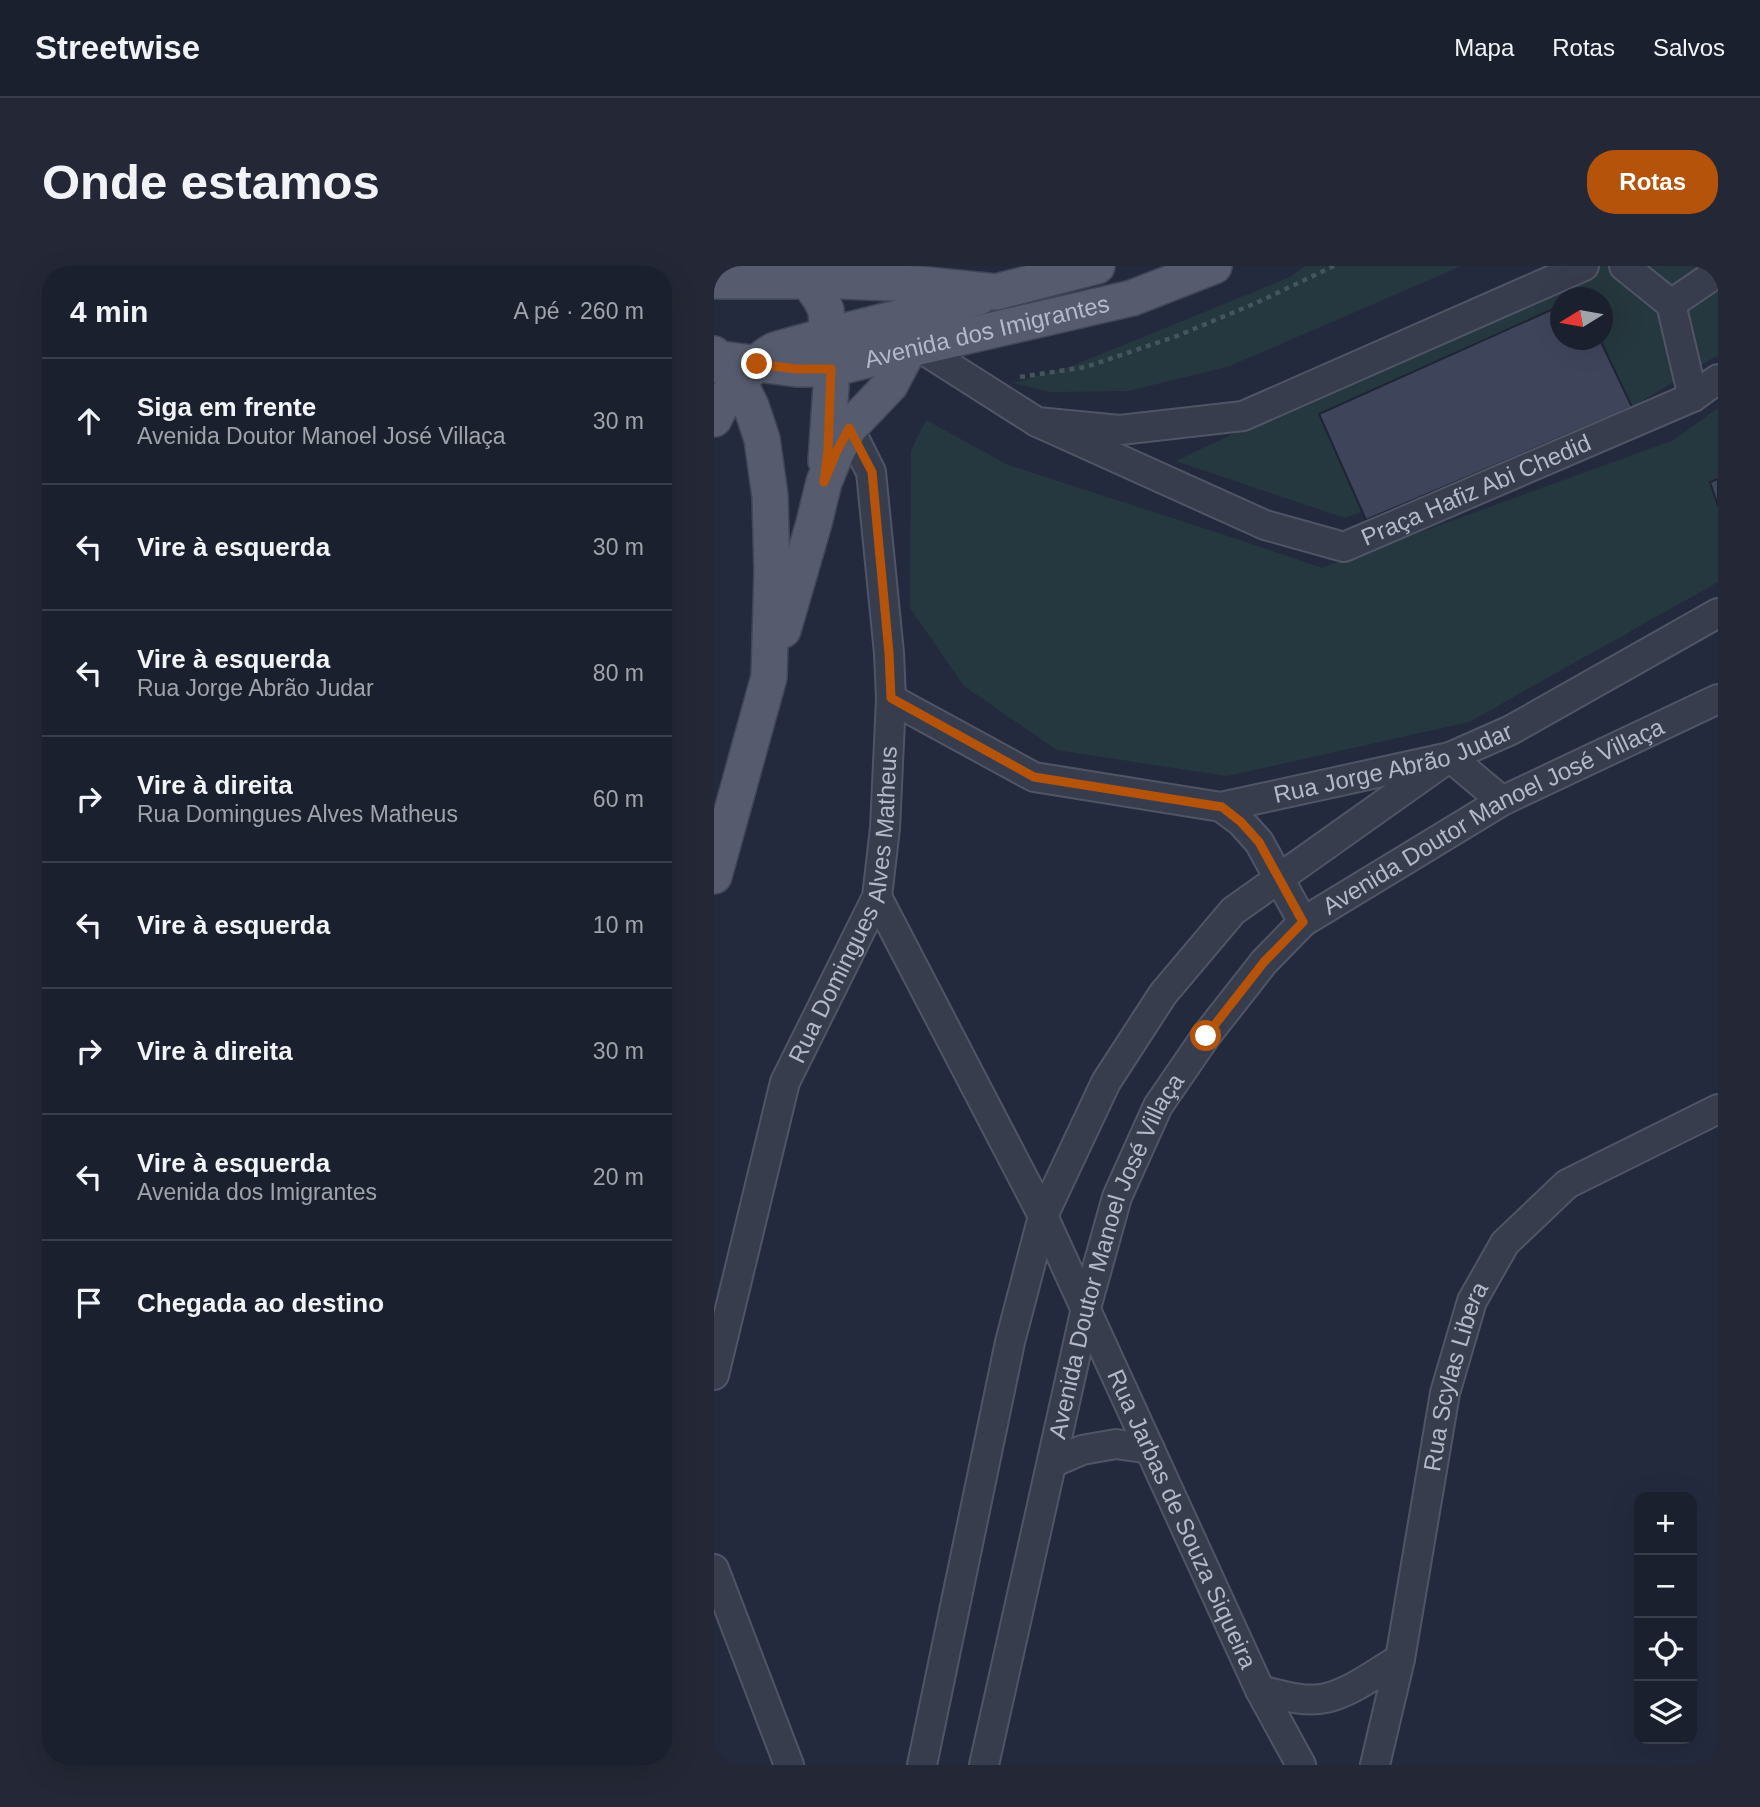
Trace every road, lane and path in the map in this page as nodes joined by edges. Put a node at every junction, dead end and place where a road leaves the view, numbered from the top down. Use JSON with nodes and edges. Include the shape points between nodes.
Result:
{"nodes":[{"id":1,"x":1097,"y":266,"type":"edge"},
{"id":2,"x":1214,"y":266,"type":"edge"},
{"id":3,"x":1584,"y":266,"type":"edge"},
{"id":4,"x":1624,"y":266,"type":"edge"},
{"id":5,"x":1718,"y":272,"type":"edge"},
{"id":6,"x":798,"y":273,"type":"edge"},
{"id":7,"x":714,"y":281,"type":"edge"},
{"id":8,"x":996,"y":292,"type":"junction"},
{"id":9,"x":1671,"y":304,"type":"junction"},
{"id":10,"x":828,"y":334,"type":"junction"},
{"id":11,"x":914,"y":349,"type":"junction"},
{"id":12,"x":728,"y":363,"type":"edge"},
{"id":13,"x":831,"y":369,"type":"junction"},
{"id":14,"x":1718,"y":379,"type":"edge"},
{"id":15,"x":1693,"y":397,"type":"junction"},
{"id":16,"x":714,"y":419,"type":"edge"},
{"id":17,"x":1037,"y":422,"type":"junction"},
{"id":18,"x":849,"y":428,"type":"junction"},
{"id":19,"x":824,"y":482,"type":"junction"},
{"id":20,"x":1718,"y":613,"type":"edge"},
{"id":21,"x":769,"y":677,"type":"junction"},
{"id":22,"x":891,"y":698,"type":"junction"},
{"id":23,"x":1718,"y":699,"type":"edge"},
{"id":24,"x":1450,"y":757,"type":"junction"},
{"id":25,"x":1502,"y":801,"type":"junction"},
{"id":26,"x":1222,"y":807,"type":"junction"},
{"id":27,"x":714,"y":876,"type":"edge"},
{"id":28,"x":1279,"y":878,"type":"junction"},
{"id":29,"x":877,"y":897,"type":"junction"},
{"id":30,"x":1303,"y":922,"type":"junction"},
{"id":31,"x":1718,"y":1109,"type":"edge"},
{"id":32,"x":1044,"y":1216,"type":"junction"},
{"id":33,"x":1086,"y":1308,"type":"junction"},
{"id":34,"x":714,"y":1375,"type":"edge"},
{"id":35,"x":1150,"y":1449,"type":"junction"},
{"id":36,"x":1052,"y":1463,"type":"junction"},
{"id":37,"x":714,"y":1569,"type":"edge"},
{"id":38,"x":1400,"y":1659,"type":"junction"},
{"id":39,"x":1260,"y":1690,"type":"junction"},
{"id":40,"x":789,"y":1765,"type":"edge"},
{"id":41,"x":922,"y":1765,"type":"edge"},
{"id":42,"x":984,"y":1765,"type":"edge"},
{"id":43,"x":1301,"y":1765,"type":"edge"},
{"id":44,"x":1376,"y":1765,"type":"edge"}],
"edges":[{"from":1,"to":8,"type":"main road","name":"Avenida dos Imigrantes"},
{"from":2,"to":11,"type":"main road","name":"Avenida dos Imigrantes","via":[[1132,298]]},
{"from":3,"to":17,"type":"street","name":"Praça Hafiz Abi Chedid","via":[[1242,416],[1120,430]]},
{"from":4,"to":9,"type":"street"},
{"from":5,"to":9,"type":"street"},
{"from":6,"to":7,"type":"main road","name":"Avenida dos Imigrantes"},
{"from":6,"to":8,"type":"main road","name":"Avenida dos Imigrantes"},
{"from":6,"to":10,"type":"main road","via":[[826,310]]},
{"from":8,"to":10,"type":"main road"},
{"from":9,"to":15,"type":"street"},
{"from":10,"to":12,"type":"main road"},
{"from":10,"to":13,"type":"main road"},
{"from":11,"to":13,"type":"main road","name":"Avenida dos Imigrantes"},
{"from":11,"to":17,"type":"street","name":"Praça Hafiz Abi Chedid"},
{"from":11,"to":18,"type":"main road","via":[[890,385]]},
{"from":12,"to":13,"type":"main road","name":"Avenida dos Imigrantes"},
{"from":12,"to":16,"type":"main road"},
{"from":12,"to":21,"type":"main road","via":[[762,439],[770,496]]},
{"from":13,"to":19,"type":"main road"},
{"from":14,"to":15,"type":"street","name":"Praça Hafiz Abi Chedid"},
{"from":15,"to":17,"type":"street","name":"Praça Hafiz Abi Chedid","via":[[1344,547],[1265,525]]},
{"from":18,"to":19,"type":"main road"},
{"from":18,"to":22,"type":"street","name":"Rua Domingues Alves Matheus","via":[[872,472]]},
{"from":19,"to":21,"type":"main road"},
{"from":20,"to":24,"type":"street","name":"Rua Jorge Abrão Judar","via":[[1511,730]]},
{"from":21,"to":27,"type":"main road"},
{"from":22,"to":26,"type":"street","name":"Rua Jorge Abrão Judar","via":[[1034,777]]},
{"from":22,"to":29,"type":"street","name":"Rua Domingues Alves Matheus"},
{"from":23,"to":25,"type":"street","name":"Avenida Doutor Manoel José Villaça"},
{"from":24,"to":25,"type":"street"},
{"from":24,"to":26,"type":"street","name":"Rua Jorge Abrão Judar"},
{"from":24,"to":28,"type":"street"},
{"from":25,"to":30,"type":"street","name":"Avenida Doutor Manoel José Villaça"},
{"from":26,"to":28,"type":"street","via":[[1259,842]]},
{"from":28,"to":30,"type":"street"},
{"from":28,"to":32,"type":"street","via":[[1233,911],[1163,994],[1106,1083]]},
{"from":29,"to":32,"type":"street","name":"Rua Jarbas de Souza Siqueira"},
{"from":29,"to":34,"type":"street","name":"Rua Domingues Alves Matheus","via":[[785,1082]]},
{"from":30,"to":33,"type":"street","name":"Avenida Doutor Manoel José Villaça","via":[[1264,962],[1158,1106],[1116,1197]]},
{"from":31,"to":38,"type":"street","name":"Rua Scylas Libera","via":[[1567,1184],[1498,1255],[1472,1301],[1445,1393]]},
{"from":32,"to":33,"type":"street","name":"Rua Jarbas de Souza Siqueira"},
{"from":32,"to":41,"type":"street","via":[[1010,1342]]},
{"from":33,"to":35,"type":"street","name":"Rua Jarbas de Souza Siqueira"},
{"from":33,"to":36,"type":"street","name":"Avenida Doutor Manoel José Villaça"},
{"from":35,"to":36,"type":"street","via":[[1116,1444],[1082,1450]]},
{"from":35,"to":39,"type":"street","name":"Rua Jarbas de Souza Siqueira"},
{"from":36,"to":42,"type":"street","name":"Avenida Doutor Manoel José Villaça"},
{"from":37,"to":40,"type":"street"},
{"from":38,"to":39,"type":"street","via":[[1325,1698],[1293,1698]]},
{"from":38,"to":44,"type":"street","name":"Rua Scylas Libera"},
{"from":39,"to":43,"type":"street","name":"Rua Jarbas de Souza Siqueira"}]}
